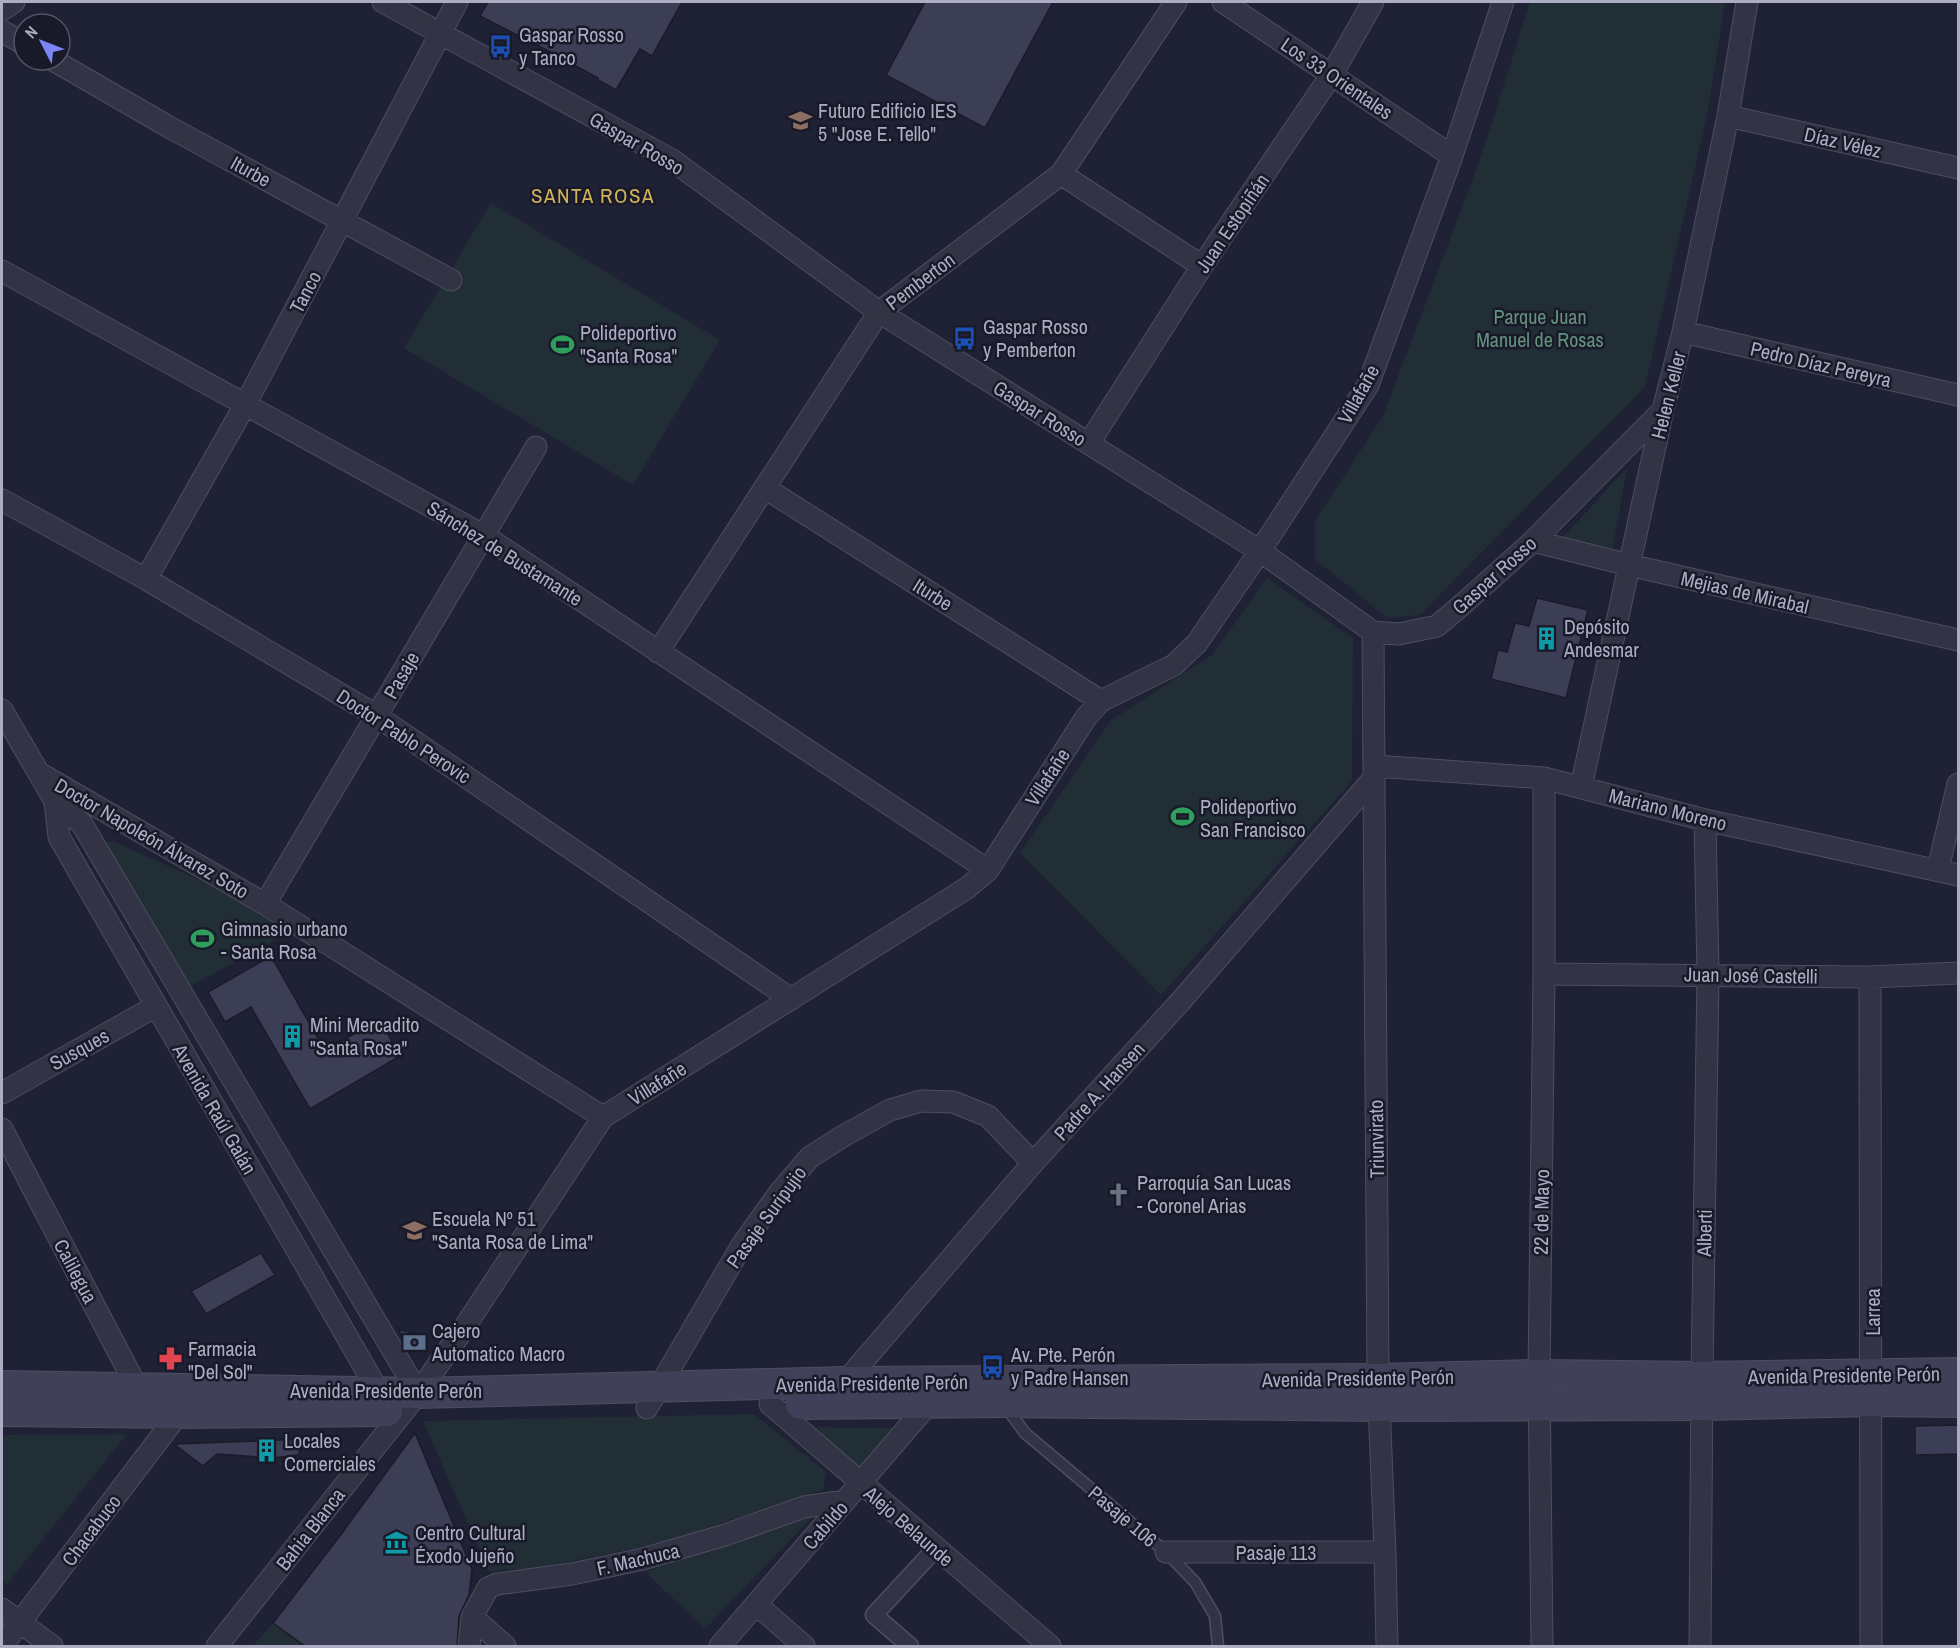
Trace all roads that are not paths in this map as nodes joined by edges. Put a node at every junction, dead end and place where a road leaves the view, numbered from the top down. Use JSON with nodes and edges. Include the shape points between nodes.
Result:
{"nodes":[{"id":1,"x":14,"y":2,"type":"edge"},
{"id":2,"x":383,"y":2,"type":"edge"},
{"id":3,"x":457,"y":2,"type":"edge"},
{"id":4,"x":1176,"y":2,"type":"edge"},
{"id":5,"x":1223,"y":2,"type":"edge"},
{"id":6,"x":1373,"y":2,"type":"edge"},
{"id":7,"x":1503,"y":2,"type":"edge"},
{"id":8,"x":1747,"y":2,"type":"edge"},
{"id":9,"x":2,"y":10,"type":"edge"},
{"id":10,"x":440,"y":33,"type":"junction"},
{"id":11,"x":72,"y":71,"type":"edge"},
{"id":12,"x":1332,"y":74,"type":"junction"},
{"id":13,"x":1728,"y":116,"type":"junction"},
{"id":14,"x":1452,"y":156,"type":"junction"},
{"id":15,"x":1959,"y":168,"type":"edge"},
{"id":16,"x":1061,"y":174,"type":"junction"},
{"id":17,"x":342,"y":221,"type":"junction"},
{"id":18,"x":1202,"y":266,"type":"junction"},
{"id":19,"x":2,"y":271,"type":"edge"},
{"id":20,"x":450,"y":280,"type":"dead end"},
{"id":21,"x":879,"y":312,"type":"junction"},
{"id":22,"x":1683,"y":332,"type":"junction"},
{"id":23,"x":1959,"y":395,"type":"edge"},
{"id":24,"x":245,"y":405,"type":"junction"},
{"id":25,"x":1663,"y":410,"type":"junction"},
{"id":26,"x":1089,"y":443,"type":"junction"},
{"id":27,"x":536,"y":447,"type":"dead end"},
{"id":28,"x":765,"y":488,"type":"junction"},
{"id":29,"x":2,"y":500,"type":"edge"},
{"id":30,"x":483,"y":535,"type":"junction"},
{"id":31,"x":1533,"y":541,"type":"junction"},
{"id":32,"x":1260,"y":551,"type":"junction"},
{"id":33,"x":1629,"y":565,"type":"junction"},
{"id":34,"x":146,"y":579,"type":"junction"},
{"id":35,"x":1373,"y":632,"type":"junction"},
{"id":36,"x":1959,"y":639,"type":"edge"},
{"id":37,"x":658,"y":652,"type":"junction"},
{"id":38,"x":1101,"y":701,"type":"junction"},
{"id":39,"x":2,"y":710,"type":"edge"},
{"id":40,"x":377,"y":716,"type":"junction"},
{"id":41,"x":36,"y":771,"type":"junction"},
{"id":42,"x":1374,"y":772,"type":"junction"},
{"id":43,"x":1544,"y":778,"type":"junction"},
{"id":44,"x":1959,"y":784,"type":"edge"},
{"id":45,"x":1581,"y":788,"type":"junction"},
{"id":46,"x":55,"y":801,"type":"junction"},
{"id":47,"x":1705,"y":820,"type":"junction"},
{"id":48,"x":1938,"y":869,"type":"junction"},
{"id":49,"x":988,"y":870,"type":"junction"},
{"id":50,"x":1959,"y":875,"type":"edge"},
{"id":51,"x":266,"y":904,"type":"junction"},
{"id":52,"x":1959,"y":973,"type":"edge"},
{"id":53,"x":1544,"y":974,"type":"junction"},
{"id":54,"x":1708,"y":974,"type":"junction"},
{"id":55,"x":1870,"y":976,"type":"junction"},
{"id":56,"x":791,"y":999,"type":"junction"},
{"id":57,"x":156,"y":1006,"type":"junction"},
{"id":58,"x":2,"y":1093,"type":"edge"},
{"id":59,"x":603,"y":1117,"type":"junction"},
{"id":60,"x":2,"y":1129,"type":"edge"},
{"id":61,"x":1033,"y":1163,"type":"junction"},
{"id":62,"x":1959,"y":1373,"type":"edge"},
{"id":63,"x":1539,"y":1375,"type":"junction"},
{"id":64,"x":2,"y":1386,"type":"edge"},
{"id":65,"x":136,"y":1388,"type":"junction"},
{"id":66,"x":1871,"y":1388,"type":"junction"},
{"id":67,"x":1702,"y":1391,"type":"junction"},
{"id":68,"x":837,"y":1392,"type":"junction"},
{"id":69,"x":1379,"y":1392,"type":"junction"},
{"id":70,"x":653,"y":1398,"type":"junction"},
{"id":71,"x":1959,"y":1401,"type":"edge"},
{"id":72,"x":397,"y":1402,"type":"junction"},
{"id":73,"x":930,"y":1402,"type":"junction"},
{"id":74,"x":1002,"y":1402,"type":"junction"},
{"id":75,"x":770,"y":1404,"type":"junction"},
{"id":76,"x":1540,"y":1405,"type":"junction"},
{"id":77,"x":2,"y":1411,"type":"edge"},
{"id":78,"x":165,"y":1413,"type":"junction"},
{"id":79,"x":860,"y":1484,"type":"junction"},
{"id":80,"x":845,"y":1502,"type":"junction"},
{"id":81,"x":936,"y":1548,"type":"junction"},
{"id":82,"x":1166,"y":1552,"type":"junction"},
{"id":83,"x":1385,"y":1552,"type":"junction"},
{"id":84,"x":757,"y":1605,"type":"junction"},
{"id":85,"x":2,"y":1609,"type":"edge"},
{"id":86,"x":472,"y":1617,"type":"junction"},
{"id":87,"x":20,"y":1623,"type":"junction"},
{"id":88,"x":2,"y":1647,"type":"edge"},
{"id":89,"x":52,"y":1647,"type":"edge"},
{"id":90,"x":217,"y":1647,"type":"edge"},
{"id":91,"x":469,"y":1647,"type":"edge"},
{"id":92,"x":505,"y":1647,"type":"edge"},
{"id":93,"x":720,"y":1647,"type":"edge"},
{"id":94,"x":804,"y":1647,"type":"edge"},
{"id":95,"x":910,"y":1647,"type":"edge"},
{"id":96,"x":1050,"y":1647,"type":"edge"},
{"id":97,"x":1218,"y":1647,"type":"edge"},
{"id":98,"x":1387,"y":1647,"type":"edge"},
{"id":99,"x":1542,"y":1647,"type":"edge"},
{"id":100,"x":1700,"y":1647,"type":"edge"},
{"id":101,"x":1871,"y":1647,"type":"edge"}],
"edges":[{"from":1,"to":9,"type":"street"},
{"from":2,"to":10,"type":"street","name":"Gaspar Rosso"},
{"from":3,"to":10,"type":"street","name":"Tanco"},
{"from":4,"to":16,"type":"street","name":"Pemberton"},
{"from":5,"to":12,"type":"street","name":"Los 33 Orientales"},
{"from":6,"to":12,"type":"street","name":"Juan Estopiñán"},
{"from":7,"to":14,"type":"street","name":"Villafañe"},
{"from":8,"to":13,"type":"street","name":"Helen Keller"},
{"from":10,"to":17,"type":"street","name":"Tanco"},
{"from":10,"to":21,"type":"street","name":"Gaspar Rosso","via":[[672,160]]},
{"from":11,"to":17,"type":"street","name":"Iturbe"},
{"from":12,"to":14,"type":"street","name":"Los 33 Orientales"},
{"from":12,"to":18,"type":"street","name":"Juan Estopiñán"},
{"from":13,"to":15,"type":"street","name":"Díaz Vélez"},
{"from":13,"to":22,"type":"street","name":"Helen Keller"},
{"from":14,"to":32,"type":"street","name":"Villafañe","via":[[1368,385]]},
{"from":16,"to":18,"type":"street"},
{"from":16,"to":21,"type":"street","name":"Pemberton"},
{"from":17,"to":20,"type":"street","name":"Iturbe"},
{"from":17,"to":24,"type":"street","name":"Tanco"},
{"from":18,"to":26,"type":"street","name":"Juan Estopiñán"},
{"from":19,"to":24,"type":"street","name":"Sánchez de Bustamante"},
{"from":21,"to":26,"type":"street","name":"Gaspar Rosso"},
{"from":21,"to":28,"type":"street","name":"Pemberton"},
{"from":22,"to":23,"type":"street","name":"Pedro Díaz Pereyra"},
{"from":22,"to":25,"type":"street","name":"Helen Keller"},
{"from":24,"to":30,"type":"street","name":"Sánchez de Bustamante"},
{"from":24,"to":34,"type":"street","name":"Tanco"},
{"from":25,"to":31,"type":"street","name":"Gaspar Rosso"},
{"from":25,"to":33,"type":"street","name":"Helen Keller"},
{"from":26,"to":32,"type":"street","name":"Gaspar Rosso"},
{"from":27,"to":30,"type":"street","name":"Pasaje"},
{"from":28,"to":37,"type":"street","name":"Pemberton"},
{"from":28,"to":38,"type":"street","name":"Iturbe"},
{"from":29,"to":34,"type":"street","name":"Doctor Pablo Perovic"},
{"from":30,"to":37,"type":"street","name":"Sánchez de Bustamante"},
{"from":30,"to":40,"type":"street","name":"Pasaje"},
{"from":31,"to":33,"type":"street","name":"Mejias de Mirabal"},
{"from":31,"to":35,"type":"street","name":"Gaspar Rosso","via":[[1437,626],[1399,634]]},
{"from":32,"to":35,"type":"street","name":"Gaspar Rosso"},
{"from":32,"to":38,"type":"street","name":"Villafañe","via":[[1197,643],[1174,665]]},
{"from":33,"to":36,"type":"street","name":"Mejias de Mirabal"},
{"from":33,"to":45,"type":"street","name":"Helen Keller"},
{"from":34,"to":40,"type":"street","name":"Doctor Pablo Perovic"},
{"from":35,"to":42,"type":"street","name":"Triunvirato"},
{"from":37,"to":49,"type":"street","name":"Sánchez de Bustamante"},
{"from":38,"to":49,"type":"street","name":"Villafañe","via":[[1087,716]]},
{"from":39,"to":41,"type":"street","name":"Avenida Raúl Galán"},
{"from":40,"to":51,"type":"street","name":"Pasaje"},
{"from":40,"to":56,"type":"street","name":"Doctor Pablo Perovic"},
{"from":41,"to":46,"type":"street","name":"Avenida Raúl Galán"},
{"from":41,"to":51,"type":"street","name":"Doctor Napoleón Álvarez Soto"},
{"from":42,"to":43,"type":"street","name":"Mariano Moreno"},
{"from":42,"to":61,"type":"street","name":"Padre A. Hansen","via":[[1180,1002]]},
{"from":42,"to":69,"type":"street","name":"Triunvirato"},
{"from":43,"to":45,"type":"street","name":"Mariano Moreno"},
{"from":43,"to":53,"type":"street","name":"22 de Mayo"},
{"from":44,"to":48,"type":"street"},
{"from":45,"to":47,"type":"street","name":"Mariano Moreno"},
{"from":46,"to":57,"type":"street","name":"Avenida Raúl Galán","via":[[59,837]]},
{"from":46,"to":72,"type":"street","name":"Avenida Raúl Galán","via":[[82,824]]},
{"from":47,"to":48,"type":"street","name":"Mariano Moreno"},
{"from":47,"to":54,"type":"street","name":"Alberti"},
{"from":48,"to":50,"type":"street","name":"Mariano Moreno"},
{"from":49,"to":56,"type":"street","name":"Villafañe","via":[[967,888]]},
{"from":51,"to":59,"type":"street","name":"Doctor Napoleón Álvarez Soto"},
{"from":52,"to":55,"type":"street","name":"Juan José Castelli"},
{"from":53,"to":54,"type":"street","name":"Juan José Castelli"},
{"from":53,"to":63,"type":"street","name":"22 de Mayo"},
{"from":54,"to":55,"type":"street","name":"Juan José Castelli"},
{"from":54,"to":67,"type":"street","name":"Alberti"},
{"from":55,"to":66,"type":"street","name":"Larrea"},
{"from":56,"to":59,"type":"street","name":"Villafañe"},
{"from":57,"to":58,"type":"street","name":"Susques"},
{"from":57,"to":72,"type":"street","name":"Avenida Raúl Galán"},
{"from":59,"to":72,"type":"street","name":"Villafañe","via":[[462,1331]]},
{"from":60,"to":65,"type":"street","name":"Calilegua"},
{"from":61,"to":68,"type":"street","name":"Padre A. Hansen"},
{"from":61,"to":70,"type":"street","name":"Pasaje Suripujio","via":[[988,1116],[953,1102],[921,1101],[890,1110],[845,1135],[810,1157],[780,1192],[742,1245]]},
{"from":62,"to":66,"type":"main road","name":"Avenida Presidente Perón"},
{"from":63,"to":67,"type":"main road","name":"Avenida Presidente Perón"},
{"from":63,"to":69,"type":"main road","name":"Avenida Presidente Perón"},
{"from":63,"to":76,"type":"street","name":"22 de Mayo"},
{"from":64,"to":65,"type":"main road","name":"Avenida Presidente Perón"},
{"from":65,"to":72,"type":"main road","name":"Avenida Presidente Perón"},
{"from":65,"to":78,"type":"street","name":"Calilegua"},
{"from":66,"to":67,"type":"main road","name":"Avenida Presidente Perón"},
{"from":66,"to":71,"type":"main road","name":"Avenida Presidente Perón"},
{"from":66,"to":101,"type":"street","name":"Larrea"},
{"from":67,"to":76,"type":"main road","name":"Avenida Presidente Perón"},
{"from":67,"to":100,"type":"street","name":"Alberti"},
{"from":68,"to":69,"type":"main road","name":"Avenida Presidente Perón"},
{"from":68,"to":70,"type":"main road","name":"Avenida Presidente Perón"},
{"from":68,"to":73,"type":"main road","name":"Avenida Presidente Perón"},
{"from":68,"to":75,"type":"main road","name":"Avenida Presidente Perón"},
{"from":69,"to":74,"type":"main road","name":"Avenida Presidente Perón"},
{"from":69,"to":76,"type":"main road","name":"Avenida Presidente Perón"},
{"from":69,"to":83,"type":"street","name":"Triunvirato"},
{"from":70,"to":72,"type":"main road","name":"Avenida Presidente Perón"},
{"from":70,"to":75,"type":"main road","name":"Avenida Presidente Perón"},
{"from":72,"to":78,"type":"main road","name":"Avenida Presidente Perón"},
{"from":72,"to":90,"type":"street","name":"Bahia Blanca"},
{"from":73,"to":74,"type":"main road","name":"Avenida Presidente Perón"},
{"from":73,"to":79,"type":"street","name":"Cabildo"},
{"from":74,"to":82,"type":"lane","name":"Pasaje 106","via":[[1024,1433]]},
{"from":75,"to":79,"type":"street","name":"Alejo Belaunde"},
{"from":76,"to":99,"type":"street","name":"22 de Mayo"},
{"from":77,"to":78,"type":"main road","name":"Avenida Presidente Perón"},
{"from":78,"to":87,"type":"street","name":"Chacabuco"},
{"from":79,"to":80,"type":"street","name":"Cabildo"},
{"from":79,"to":81,"type":"street","name":"Alejo Belaunde"},
{"from":80,"to":84,"type":"street","name":"Cabildo"},
{"from":80,"to":86,"type":"street","name":"F. Machuca","via":[[804,1507],[643,1559],[497,1584],[488,1588]]},
{"from":81,"to":95,"type":"street","via":[[874,1615]]},
{"from":81,"to":96,"type":"street","name":"Alejo Belaunde"},
{"from":82,"to":83,"type":"street","name":"Pasaje 113"},
{"from":82,"to":97,"type":"lane","name":"Pasaje 106","via":[[1195,1582],[1215,1616]]},
{"from":83,"to":98,"type":"street","name":"Triunvirato"},
{"from":84,"to":93,"type":"street","name":"Cabildo"},
{"from":84,"to":94,"type":"street"},
{"from":85,"to":87,"type":"street"},
{"from":86,"to":91,"type":"street","name":"F. Machuca"},
{"from":86,"to":92,"type":"street"},
{"from":87,"to":88,"type":"street","name":"Chacabuco"},
{"from":87,"to":89,"type":"street"}]}
